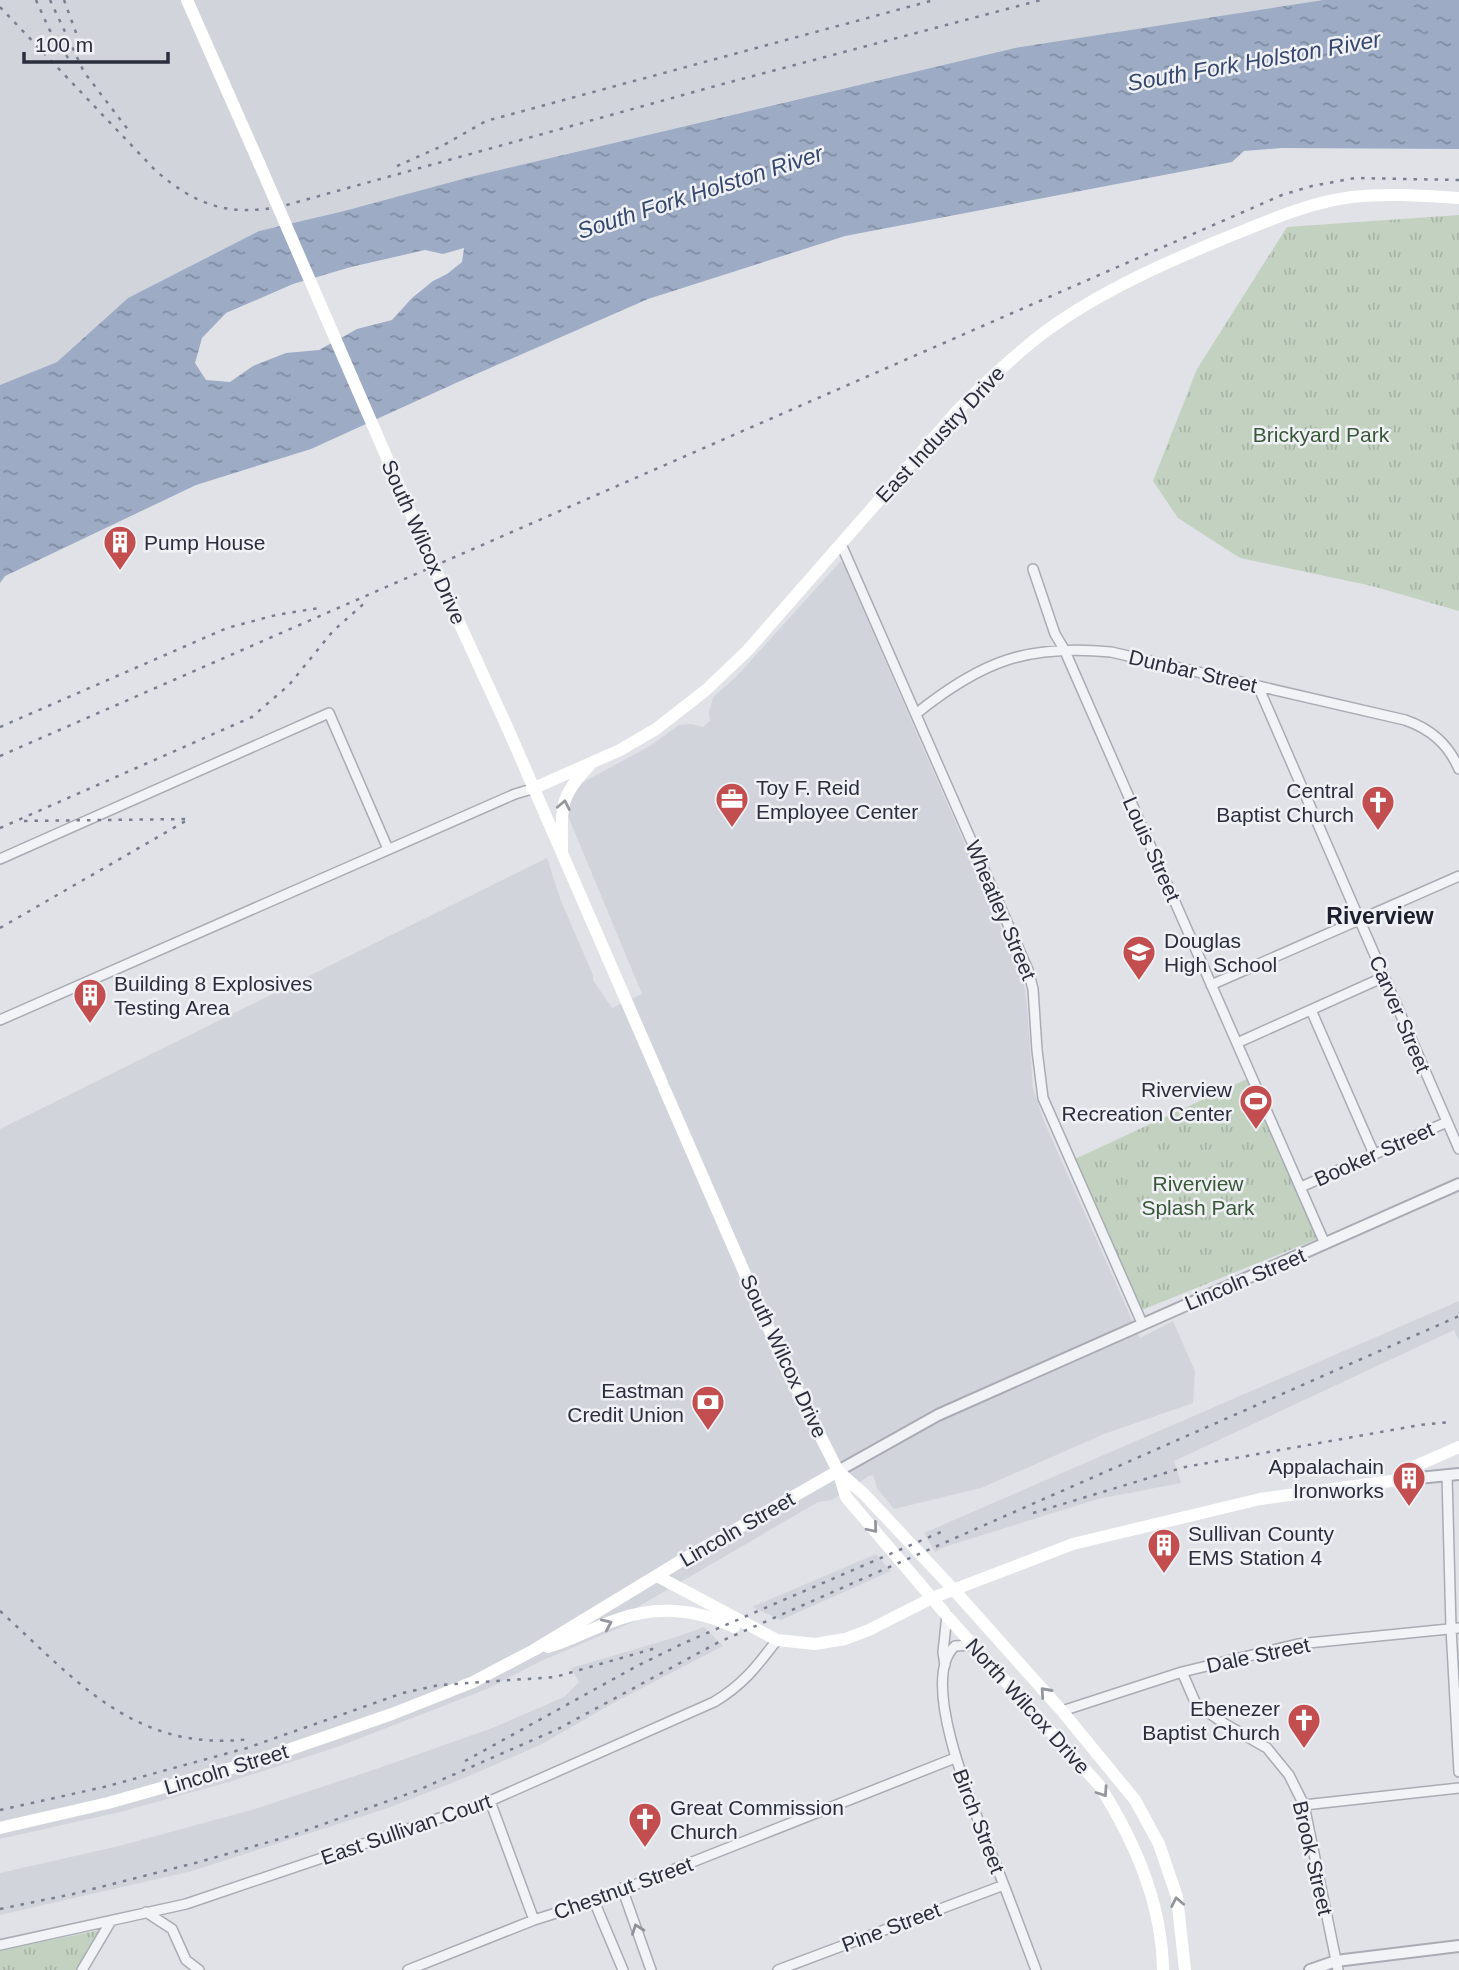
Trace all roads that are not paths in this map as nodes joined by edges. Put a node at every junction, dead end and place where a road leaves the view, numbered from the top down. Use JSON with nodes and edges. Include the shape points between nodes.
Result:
{"nodes":[{"id":1,"x":187,"y":0,"type":"edge"},
{"id":2,"x":1459,"y":198,"type":"edge"},
{"id":3,"x":841,"y":544,"type":"junction"},
{"id":4,"x":1033,"y":569,"type":"dead end"},
{"id":5,"x":1064,"y":649,"type":"junction"},
{"id":6,"x":1258,"y":686,"type":"junction"},
{"id":7,"x":917,"y":713,"type":"junction"},
{"id":8,"x":593,"y":762,"type":"junction"},
{"id":9,"x":1459,"y":769,"type":"edge"},
{"id":10,"x":532,"y":789,"type":"junction"},
{"id":11,"x":388,"y":849,"type":"junction"},
{"id":12,"x":562,"y":858,"type":"junction"},
{"id":13,"x":0,"y":859,"type":"edge"},
{"id":14,"x":1459,"y":876,"type":"edge"},
{"id":15,"x":1359,"y":919,"type":"junction"},
{"id":16,"x":1384,"y":977,"type":"junction"},
{"id":17,"x":1211,"y":985,"type":"junction"},
{"id":18,"x":1311,"y":1010,"type":"junction"},
{"id":19,"x":0,"y":1020,"type":"edge"},
{"id":20,"x":1237,"y":1043,"type":"junction"},
{"id":21,"x":1447,"y":1122,"type":"junction"},
{"id":22,"x":1459,"y":1149,"type":"edge"},
{"id":23,"x":1374,"y":1154,"type":"junction"},
{"id":24,"x":1459,"y":1184,"type":"edge"},
{"id":25,"x":1301,"y":1186,"type":"junction"},
{"id":26,"x":1325,"y":1244,"type":"junction"},
{"id":27,"x":1142,"y":1323,"type":"junction"},
{"id":28,"x":1459,"y":1447,"type":"edge"},
{"id":29,"x":838,"y":1471,"type":"junction"},
{"id":30,"x":1459,"y":1474,"type":"edge"},
{"id":31,"x":1447,"y":1475,"type":"junction"},
{"id":32,"x":1398,"y":1480,"type":"junction"},
{"id":33,"x":657,"y":1576,"type":"junction"},
{"id":34,"x":954,"y":1590,"type":"junction"},
{"id":35,"x":932,"y":1598,"type":"junction"},
{"id":36,"x":947,"y":1615,"type":"junction"},
{"id":37,"x":1455,"y":1628,"type":"edge"},
{"id":38,"x":777,"y":1640,"type":"junction"},
{"id":39,"x":973,"y":1645,"type":"junction"},
{"id":40,"x":534,"y":1650,"type":"junction"},
{"id":41,"x":945,"y":1667,"type":"junction"},
{"id":42,"x":1182,"y":1672,"type":"junction"},
{"id":43,"x":1062,"y":1711,"type":"junction"},
{"id":44,"x":1041,"y":1719,"type":"junction"},
{"id":45,"x":955,"y":1758,"type":"junction"},
{"id":46,"x":1459,"y":1772,"type":"edge"},
{"id":47,"x":1459,"y":1788,"type":"edge"},
{"id":48,"x":489,"y":1801,"type":"junction"},
{"id":49,"x":1304,"y":1805,"type":"junction"},
{"id":50,"x":0,"y":1828,"type":"edge"},
{"id":51,"x":1155,"y":1838,"type":"junction"},
{"id":52,"x":1132,"y":1846,"type":"junction"},
{"id":53,"x":1004,"y":1885,"type":"junction"},
{"id":54,"x":622,"y":1888,"type":"junction"},
{"id":55,"x":594,"y":1901,"type":"junction"},
{"id":56,"x":146,"y":1912,"type":"junction"},
{"id":57,"x":534,"y":1920,"type":"junction"},
{"id":58,"x":111,"y":1921,"type":"junction"},
{"id":59,"x":0,"y":1945,"type":"edge"},
{"id":60,"x":1459,"y":1946,"type":"edge"},
{"id":61,"x":1337,"y":1966,"type":"edge"},
{"id":62,"x":82,"y":1970,"type":"edge"},
{"id":63,"x":199,"y":1970,"type":"edge"},
{"id":64,"x":408,"y":1970,"type":"edge"},
{"id":65,"x":623,"y":1970,"type":"edge"},
{"id":66,"x":651,"y":1970,"type":"edge"},
{"id":67,"x":778,"y":1970,"type":"edge"},
{"id":68,"x":1035,"y":1970,"type":"edge"},
{"id":69,"x":1163,"y":1970,"type":"edge"},
{"id":70,"x":1185,"y":1970,"type":"edge"},
{"id":71,"x":1310,"y":1970,"type":"edge"}],
"edges":[{"from":1,"to":10,"type":"main road","name":"South Wilcox Drive","bridge":true},
{"from":2,"to":3,"type":"main road","name":"East Industry Drive","via":[[1352,197],[1300,209],[1110,292],[1046,331],[993,375]]},
{"from":3,"to":7,"type":"street","name":"Wheatley Street"},
{"from":3,"to":8,"type":"main road","name":"East Industry Drive","via":[[747,651],[698,698],[656,729]]},
{"from":4,"to":5,"type":"street","name":"Louis Street"},
{"from":5,"to":6,"type":"street","name":"Dunbar Street","via":[[1111,652]]},
{"from":5,"to":7,"type":"street","name":"Dunbar Street","via":[[987,668]]},
{"from":5,"to":17,"type":"street","name":"Louis Street"},
{"from":6,"to":9,"type":"street","name":"Dunbar Street","via":[[1419,725],[1440,740]]},
{"from":6,"to":15,"type":"street","name":"Carver Street"},
{"from":7,"to":27,"type":"street","name":"Wheatley Street","via":[[1028,970],[1043,1098]]},
{"from":8,"to":10,"type":"main road","name":"East Industry Drive"},
{"from":12,"to":8,"type":"main road","one_way":true,"via":[[565,795]]},
{"from":10,"to":11,"type":"street"},
{"from":10,"to":12,"type":"main road","name":"South Wilcox Drive"},
{"from":11,"to":13,"type":"street","via":[[329,713]]},
{"from":11,"to":19,"type":"street"},
{"from":12,"to":29,"type":"main road","name":"South Wilcox Drive","via":[[786,1368]]},
{"from":14,"to":15,"type":"street"},
{"from":15,"to":16,"type":"street","name":"Carver Street"},
{"from":15,"to":17,"type":"street"},
{"from":16,"to":18,"type":"street"},
{"from":16,"to":21,"type":"street","name":"Carver Street"},
{"from":17,"to":20,"type":"street","name":"Louis Street"},
{"from":18,"to":20,"type":"street"},
{"from":18,"to":23,"type":"street"},
{"from":20,"to":25,"type":"street","name":"Louis Street"},
{"from":21,"to":22,"type":"street","name":"Carver Street"},
{"from":21,"to":23,"type":"street","name":"Booker Street"},
{"from":23,"to":25,"type":"street","name":"Booker Street"},
{"from":24,"to":26,"type":"street","name":"Lincoln Street"},
{"from":25,"to":26,"type":"street","name":"Louis Street"},
{"from":26,"to":27,"type":"street","name":"Lincoln Street"},
{"from":27,"to":29,"type":"street","name":"Lincoln Street","via":[[938,1415]]},
{"from":28,"to":32,"type":"main road","via":[[1411,1468]]},
{"from":29,"to":33,"type":"main road","name":"Lincoln Street"},
{"from":29,"to":34,"type":"main road","name":"South Wilcox Drive"},
{"from":29,"to":35,"type":"main road","name":"North Wilcox Drive","one_way":true,"via":[[846,1497]]},
{"from":30,"to":31,"type":"street"},
{"from":31,"to":32,"type":"street"},
{"from":31,"to":37,"type":"street"},
{"from":32,"to":34,"type":"main road","via":[[1260,1499],[1140,1527],[1073,1544]]},
{"from":33,"to":38,"type":"main road"},
{"from":33,"to":40,"type":"main road","name":"Lincoln Street"},
{"from":34,"to":35,"type":"main road"},
{"from":43,"to":34,"type":"main road","name":"North Wilcox Drive","one_way":true},
{"from":35,"to":36,"type":"main road","name":"North Wilcox Drive"},
{"from":35,"to":38,"type":"main road","via":[[845,1639],[815,1644]]},
{"from":36,"to":39,"type":"main road","name":"North Wilcox Drive"},
{"from":36,"to":41,"type":"street","name":"Birch Street"},
{"from":37,"to":42,"type":"street","name":"Dale Street","via":[[1298,1644]]},
{"from":37,"to":46,"type":"street"},
{"from":40,"to":38,"type":"main road","one_way":true,"via":[[565,1643],[619,1618],[674,1609]]},
{"from":38,"to":48,"type":"street","name":"East Sullivan Court","via":[[750,1675],[715,1702]]},
{"from":39,"to":41,"type":"street","via":[[955,1646]]},
{"from":39,"to":44,"type":"main road","name":"North Wilcox Drive"},
{"from":40,"to":50,"type":"main road","name":"Lincoln Street","via":[[473,1682],[253,1762]]},
{"from":41,"to":45,"type":"street","name":"Birch Street","via":[[945,1713]]},
{"from":42,"to":43,"type":"street","name":"Dale Street"},
{"from":42,"to":49,"type":"street","name":"Brook Street","via":[[1196,1704],[1268,1748]]},
{"from":43,"to":44,"type":"main road"},
{"from":43,"to":51,"type":"main road","name":"North Wilcox Drive","via":[[1135,1800]]},
{"from":44,"to":52,"type":"main road","name":"North Wilcox Drive","one_way":true,"via":[[1099,1785]]},
{"from":45,"to":53,"type":"street","name":"Birch Street"},
{"from":45,"to":54,"type":"street","name":"Chestnut Street"},
{"from":47,"to":49,"type":"street"},
{"from":48,"to":56,"type":"street","name":"East Sullivan Court","via":[[186,1904]]},
{"from":48,"to":57,"type":"street"},
{"from":49,"to":61,"type":"street","name":"Brook Street"},
{"from":51,"to":52,"type":"main road"},
{"from":70,"to":51,"type":"main road","name":"North Wilcox Drive","one_way":true,"via":[[1177,1898]]},
{"from":52,"to":69,"type":"main road","name":"North Wilcox Drive","via":[[1153,1902]]},
{"from":53,"to":67,"type":"street","name":"Pine Street"},
{"from":53,"to":68,"type":"street","name":"Birch Street"},
{"from":54,"to":55,"type":"street","name":"Chestnut Street"},
{"from":66,"to":54,"type":"street","one_way":true},
{"from":55,"to":57,"type":"street","name":"Chestnut Street"},
{"from":55,"to":65,"type":"street"},
{"from":56,"to":58,"type":"street","name":"East Sullivan Court"},
{"from":56,"to":63,"type":"street","via":[[172,1929],[186,1960]]},
{"from":57,"to":64,"type":"street","name":"Chestnut Street"},
{"from":58,"to":59,"type":"street","name":"East Sullivan Court"},
{"from":58,"to":62,"type":"street"},
{"from":60,"to":61,"type":"street"},
{"from":61,"to":71,"type":"street"}]}
